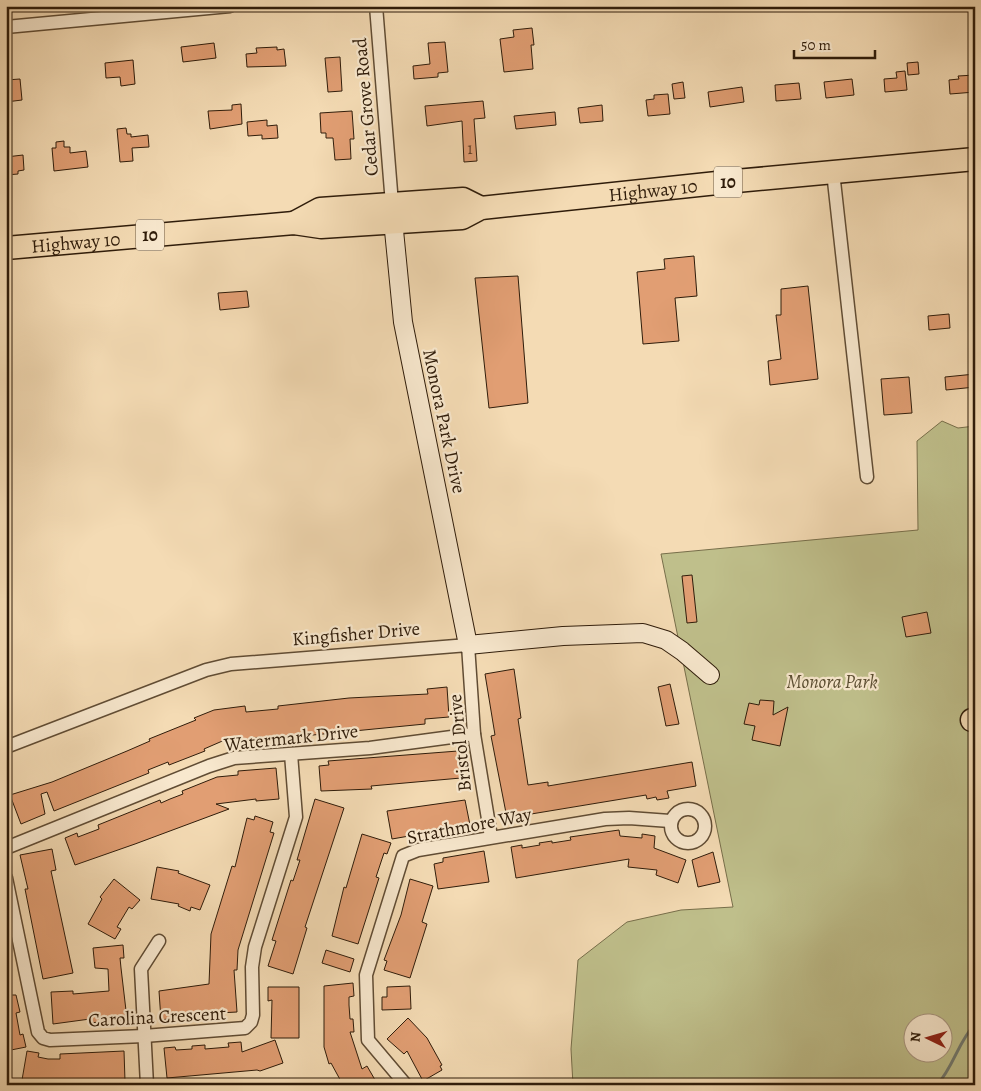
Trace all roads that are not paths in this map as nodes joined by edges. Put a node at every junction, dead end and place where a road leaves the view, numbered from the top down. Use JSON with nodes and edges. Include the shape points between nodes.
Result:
{"nodes":[{"id":1,"x":230,"y":6,"type":"edge"},
{"id":2,"x":376,"y":6,"type":"edge"},
{"id":3,"x":6,"y":27,"type":"edge"},
{"id":4,"x":975,"y":159,"type":"edge"},
{"id":5,"x":833,"y":172,"type":"junction"},
{"id":6,"x":393,"y":214,"type":"junction"},
{"id":7,"x":6,"y":248,"type":"edge"},
{"id":8,"x":867,"y":477,"type":"dead end"},
{"id":9,"x":468,"y":645,"type":"junction"},
{"id":10,"x":710,"y":675,"type":"dead end"},
{"id":11,"x":474,"y":734,"type":"junction"},
{"id":12,"x":6,"y":747,"type":"edge"},
{"id":13,"x":291,"y":754,"type":"junction"},
{"id":14,"x":670,"y":821,"type":"dead end"},
{"id":15,"x":491,"y":837,"type":"junction"},
{"id":16,"x":6,"y":848,"type":"edge"},
{"id":17,"x":6,"y":878,"type":"edge"},
{"id":18,"x":159,"y":941,"type":"dead end"},
{"id":19,"x":144,"y":1036,"type":"junction"},
{"id":20,"x":148,"y":1085,"type":"edge"},
{"id":21,"x":406,"y":1085,"type":"edge"}],
"edges":[{"from":1,"to":3,"type":"street"},
{"from":2,"to":6,"type":"street","name":"Cedar Grove Road"},
{"from":4,"to":5,"type":"highway","name":"Highway 10","number":"10"},
{"from":5,"to":6,"type":"highway","name":"Highway 10","number":"10","via":[[481,208],[463,199]]},
{"from":5,"to":8,"type":"street"},
{"from":6,"to":7,"type":"highway","name":"Highway 10","number":"10","via":[[321,227],[294,223]]},
{"from":6,"to":9,"type":"street","name":"Monora Park Drive","via":[[403,322]]},
{"from":9,"to":10,"type":"street","name":"Kingfisher Drive","via":[[643,633],[666,640]]},
{"from":9,"to":11,"type":"street","name":"Bristol Drive"},
{"from":9,"to":12,"type":"street","name":"Kingfisher Drive","via":[[231,664],[206,670]]},
{"from":11,"to":13,"type":"street","name":"Watermark Drive","via":[[435,741]]},
{"from":11,"to":15,"type":"street","name":"Bristol Drive"},
{"from":13,"to":16,"type":"street","name":"Watermark Drive","via":[[234,758],[209,766]]},
{"from":13,"to":19,"type":"street","name":"Carolina Crescent","via":[[296,816],[255,947],[251,1022],[241,1030]]},
{"from":14,"to":15,"type":"street","name":"Strathmore Way","via":[[605,819]]},
{"from":15,"to":21,"type":"street","name":"Strathmore Way","via":[[412,851],[400,860],[366,974],[368,1040]]},
{"from":17,"to":19,"type":"street","name":"Carolina Crescent","via":[[41,1036],[50,1040]]},
{"from":18,"to":19,"type":"street","via":[[141,969]]},
{"from":19,"to":20,"type":"street"}]}
